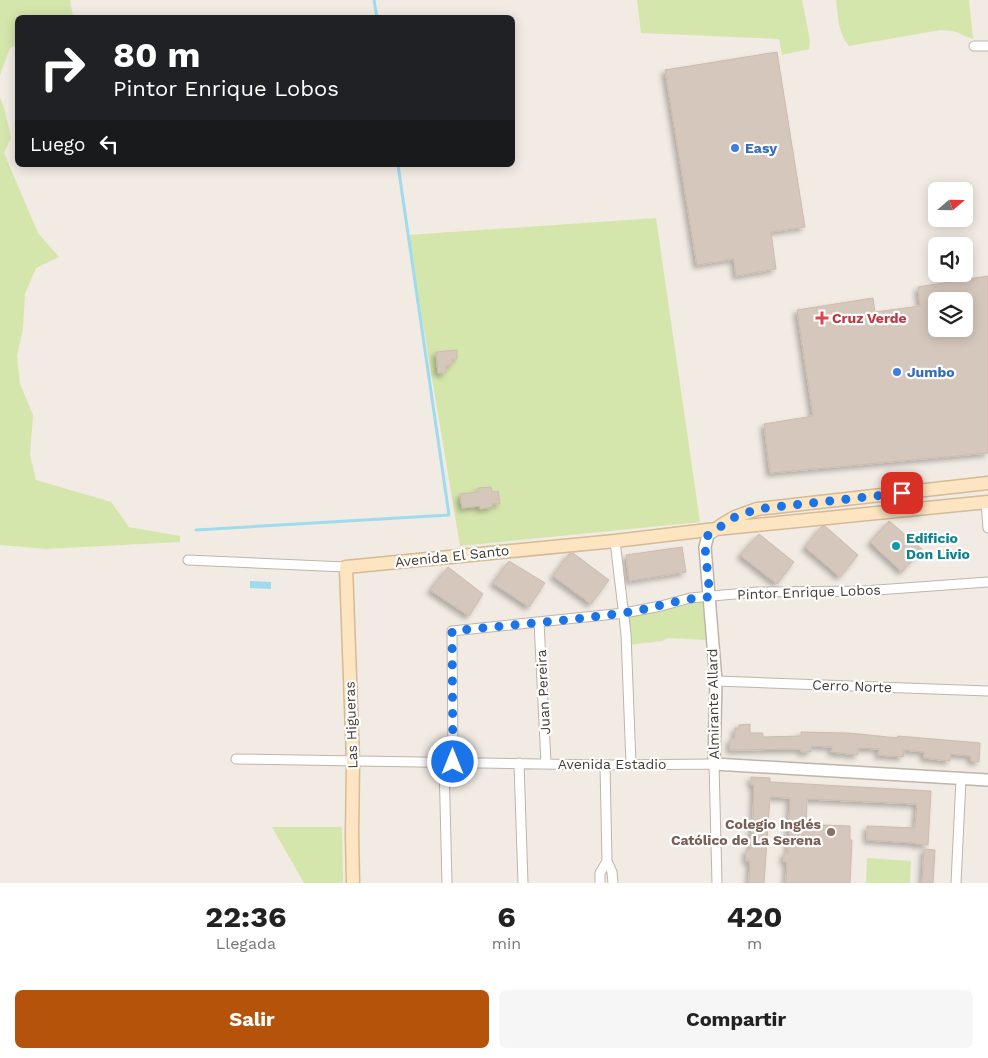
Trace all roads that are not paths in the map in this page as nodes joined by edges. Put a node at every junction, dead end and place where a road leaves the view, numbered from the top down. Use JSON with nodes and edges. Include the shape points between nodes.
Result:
{"nodes":[{"id":1,"x":974,"y":46,"type":"dead end"},
{"id":2,"x":988,"y":46,"type":"edge"},
{"id":3,"x":988,"y":483,"type":"edge"},
{"id":4,"x":987,"y":502,"type":"edge"},
{"id":5,"x":988,"y":528,"type":"edge"},
{"id":6,"x":716,"y":529,"type":"junction"},
{"id":7,"x":615,"y":542,"type":"junction"},
{"id":8,"x":188,"y":560,"type":"dead end"},
{"id":9,"x":346,"y":567,"type":"junction"},
{"id":10,"x":988,"y":582,"type":"edge"},
{"id":11,"x":710,"y":597,"type":"junction"},
{"id":12,"x":624,"y":613,"type":"junction"},
{"id":13,"x":539,"y":622,"type":"junction"},
{"id":14,"x":716,"y":680,"type":"junction"},
{"id":15,"x":988,"y":691,"type":"edge"},
{"id":16,"x":236,"y":759,"type":"dead end"},
{"id":17,"x":353,"y":762,"type":"junction"},
{"id":18,"x":448,"y":762,"type":"junction"},
{"id":19,"x":519,"y":763,"type":"junction"},
{"id":20,"x":546,"y":763,"type":"junction"},
{"id":21,"x":631,"y":764,"type":"junction"},
{"id":22,"x":714,"y":764,"type":"junction"},
{"id":23,"x":605,"y":765,"type":"junction"},
{"id":24,"x":961,"y":779,"type":"junction"},
{"id":25,"x":988,"y":780,"type":"edge"},
{"id":26,"x":607,"y":862,"type":"junction"},
{"id":27,"x":353,"y":883,"type":"edge"},
{"id":28,"x":448,"y":883,"type":"edge"},
{"id":29,"x":523,"y":883,"type":"edge"},
{"id":30,"x":600,"y":883,"type":"edge"},
{"id":31,"x":613,"y":883,"type":"edge"},
{"id":32,"x":717,"y":883,"type":"edge"},
{"id":33,"x":956,"y":883,"type":"edge"}],
"edges":[{"from":1,"to":2,"type":"street"},
{"from":3,"to":6,"type":"main road","name":"Avenida El Santo","via":[[757,509]]},
{"from":4,"to":5,"type":"street"},
{"from":4,"to":6,"type":"main road","name":"Avenida El Santo"},
{"from":6,"to":7,"type":"main road","name":"Avenida El Santo"},
{"from":6,"to":11,"type":"street","name":"Almirante Allard","via":[[708,535],[705,547]]},
{"from":7,"to":9,"type":"main road","name":"Avenida El Santo"},
{"from":7,"to":12,"type":"street"},
{"from":8,"to":9,"type":"street","name":"Avenida El Santo"},
{"from":9,"to":17,"type":"main road","name":"Las Higueras"},
{"from":10,"to":11,"type":"street","name":"Pintor Enrique Lobos"},
{"from":11,"to":12,"type":"street","name":"Pintor Enrique Lobos","via":[[690,598]]},
{"from":11,"to":14,"type":"street","name":"Almirante Allard"},
{"from":12,"to":13,"type":"street","name":"Pintor Enrique Lobos"},
{"from":12,"to":21,"type":"street"},
{"from":13,"to":18,"type":"street","name":"Pintor Enrique Lobos","via":[[452,631]]},
{"from":13,"to":20,"type":"street","name":"Juan Pereira"},
{"from":14,"to":15,"type":"street","name":"Cerro Norte"},
{"from":14,"to":22,"type":"street","name":"Almirante Allard"},
{"from":16,"to":17,"type":"street","name":"Avenida Estadio"},
{"from":17,"to":18,"type":"street","name":"Avenida Estadio"},
{"from":17,"to":27,"type":"main road","name":"Las Higueras"},
{"from":18,"to":19,"type":"street","name":"Avenida Estadio"},
{"from":18,"to":28,"type":"street"},
{"from":19,"to":20,"type":"street","name":"Avenida Estadio"},
{"from":19,"to":29,"type":"street"},
{"from":20,"to":23,"type":"street","name":"Avenida Estadio"},
{"from":21,"to":22,"type":"street","name":"Avenida Estadio"},
{"from":21,"to":23,"type":"street","name":"Avenida Estadio"},
{"from":22,"to":24,"type":"street","name":"Avenida Estadio"},
{"from":22,"to":32,"type":"street","name":"Almirante Allard"},
{"from":23,"to":26,"type":"street"},
{"from":24,"to":25,"type":"street","name":"Avenida Estadio"},
{"from":24,"to":33,"type":"street"},
{"from":26,"to":30,"type":"street","via":[[600,873]]},
{"from":26,"to":31,"type":"street"}]}
